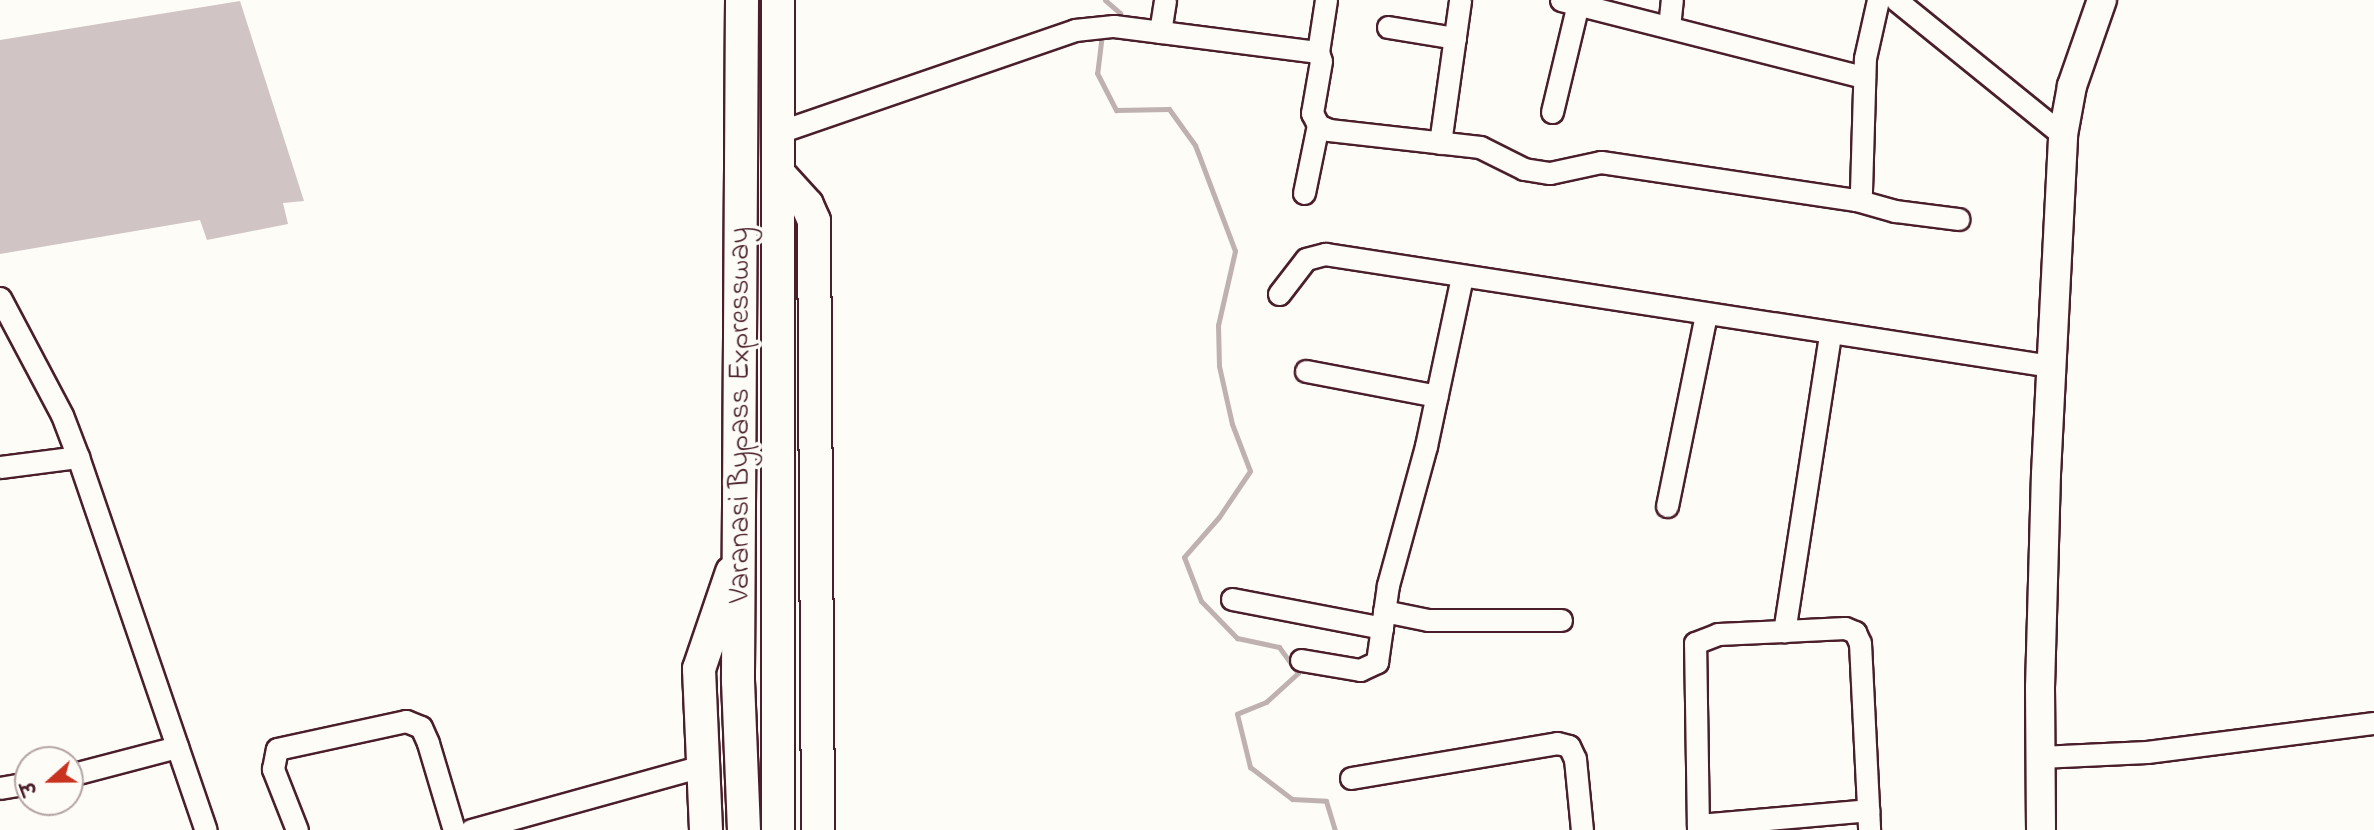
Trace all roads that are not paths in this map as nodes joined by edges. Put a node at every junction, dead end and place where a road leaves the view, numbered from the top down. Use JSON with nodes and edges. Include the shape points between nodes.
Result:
{"nodes":[{"id":1,"x":727,"y":0,"type":"edge"},
{"id":2,"x":742,"y":0,"type":"edge"},
{"id":3,"x":778,"y":0,"type":"edge"},
{"id":4,"x":1165,"y":0,"type":"edge"},
{"id":5,"x":1326,"y":0,"type":"edge"},
{"id":6,"x":1460,"y":0,"type":"edge"},
{"id":7,"x":1672,"y":0,"type":"edge"},
{"id":8,"x":1878,"y":0,"type":"edge"},
{"id":9,"x":1896,"y":0,"type":"edge"},
{"id":10,"x":2102,"y":0,"type":"edge"},
{"id":11,"x":1569,"y":2,"type":"edge"},
{"id":12,"x":1388,"y":27,"type":"dead end"},
{"id":13,"x":1669,"y":27,"type":"junction"},
{"id":14,"x":1160,"y":33,"type":"junction"},
{"id":15,"x":743,"y":34,"type":"junction"},
{"id":16,"x":1455,"y":37,"type":"junction"},
{"id":17,"x":1318,"y":52,"type":"junction"},
{"id":18,"x":1864,"y":77,"type":"junction"},
{"id":19,"x":1552,"y":112,"type":"dead end"},
{"id":20,"x":1318,"y":125,"type":"junction"},
{"id":21,"x":779,"y":132,"type":"junction"},
{"id":22,"x":2063,"y":135,"type":"junction"},
{"id":23,"x":1440,"y":143,"type":"junction"},
{"id":24,"x":778,"y":173,"type":"junction"},
{"id":25,"x":1304,"y":193,"type":"dead end"},
{"id":26,"x":1856,"y":200,"type":"junction"},
{"id":27,"x":1958,"y":219,"type":"dead end"},
{"id":28,"x":1462,"y":277,"type":"junction"},
{"id":29,"x":1279,"y":294,"type":"dead end"},
{"id":30,"x":0,"y":298,"type":"edge"},
{"id":31,"x":1706,"y":315,"type":"junction"},
{"id":32,"x":1830,"y":335,"type":"junction"},
{"id":33,"x":2051,"y":366,"type":"junction"},
{"id":34,"x":1306,"y":371,"type":"dead end"},
{"id":35,"x":1437,"y":396,"type":"junction"},
{"id":36,"x":78,"y":457,"type":"junction"},
{"id":37,"x":0,"y":467,"type":"edge"},
{"id":38,"x":1667,"y":506,"type":"dead end"},
{"id":39,"x":740,"y":551,"type":"junction"},
{"id":40,"x":1233,"y":599,"type":"dead end"},
{"id":41,"x":1383,"y":620,"type":"junction"},
{"id":42,"x":1561,"y":620,"type":"dead end"},
{"id":43,"x":1784,"y":631,"type":"junction"},
{"id":44,"x":1301,"y":660,"type":"dead end"},
{"id":45,"x":2374,"y":723,"type":"edge"},
{"id":46,"x":177,"y":747,"type":"junction"},
{"id":47,"x":2040,"y":757,"type":"junction"},
{"id":48,"x":701,"y":766,"type":"junction"},
{"id":49,"x":84,"y":771,"type":"edge"},
{"id":50,"x":1351,"y":778,"type":"dead end"},
{"id":51,"x":1868,"y":820,"type":"edge"},
{"id":52,"x":1698,"y":828,"type":"edge"},
{"id":53,"x":206,"y":830,"type":"edge"},
{"id":54,"x":296,"y":830,"type":"edge"},
{"id":55,"x":454,"y":830,"type":"edge"},
{"id":56,"x":471,"y":830,"type":"edge"},
{"id":57,"x":706,"y":830,"type":"edge"},
{"id":58,"x":744,"y":830,"type":"edge"},
{"id":59,"x":778,"y":830,"type":"edge"},
{"id":60,"x":818,"y":830,"type":"edge"},
{"id":61,"x":1582,"y":830,"type":"edge"},
{"id":62,"x":2042,"y":830,"type":"edge"}],
"edges":[{"from":1,"to":15,"type":"street"},
{"from":2,"to":15,"type":"highway","name":"Varanasi Bypass Expressway"},
{"from":3,"to":21,"type":"highway","name":"Varanasi Bypass Expressway"},
{"from":4,"to":14,"type":"street"},
{"from":5,"to":17,"type":"street"},
{"from":6,"to":16,"type":"street"},
{"from":7,"to":13,"type":"street"},
{"from":8,"to":18,"type":"street"},
{"from":9,"to":22,"type":"street"},
{"from":10,"to":22,"type":"main road","via":[[2072,86]]},
{"from":11,"to":13,"type":"street"},
{"from":11,"to":19,"type":"street"},
{"from":12,"to":16,"type":"street"},
{"from":13,"to":18,"type":"street"},
{"from":14,"to":17,"type":"street"},
{"from":14,"to":21,"type":"street","via":[[1105,26]]},
{"from":15,"to":39,"type":"highway","name":"Varanasi Bypass Expressway"},
{"from":16,"to":23,"type":"street"},
{"from":17,"to":20,"type":"street","via":[[1320,71],[1312,102]]},
{"from":18,"to":26,"type":"street","via":[[1861,191]]},
{"from":20,"to":23,"type":"street"},
{"from":20,"to":25,"type":"street"},
{"from":21,"to":24,"type":"highway","name":"Varanasi Bypass Expressway"},
{"from":22,"to":33,"type":"main road"},
{"from":23,"to":26,"type":"street","via":[[1480,147],[1524,169],[1550,173],[1601,162]]},
{"from":24,"to":59,"type":"highway","name":"Varanasi Bypass Expressway"},
{"from":24,"to":60,"type":"highway","via":[[807,205],[814,221]]},
{"from":26,"to":27,"type":"street","via":[[1895,211]]},
{"from":28,"to":29,"type":"street","via":[[1325,254],[1306,259]]},
{"from":28,"to":31,"type":"street"},
{"from":28,"to":35,"type":"street"},
{"from":30,"to":36,"type":"street","via":[[62,415]]},
{"from":31,"to":32,"type":"street"},
{"from":31,"to":38,"type":"street"},
{"from":32,"to":33,"type":"street"},
{"from":32,"to":43,"type":"street"},
{"from":33,"to":47,"type":"main road"},
{"from":34,"to":35,"type":"street"},
{"from":35,"to":41,"type":"street"},
{"from":36,"to":37,"type":"street"},
{"from":36,"to":46,"type":"street"},
{"from":39,"to":48,"type":"highway","via":[[699,669]]},
{"from":39,"to":58,"type":"highway","name":"Varanasi Bypass Expressway","via":[[738,681]]},
{"from":40,"to":41,"type":"street"},
{"from":41,"to":42,"type":"street"},
{"from":41,"to":44,"type":"street","via":[[1377,662],[1370,668]]},
{"from":43,"to":51,"type":"street","via":[[1845,628],[1855,632],[1860,643]]},
{"from":43,"to":52,"type":"street","via":[[1718,634],[1695,643]]},
{"from":45,"to":47,"type":"street","via":[[2147,752]]},
{"from":46,"to":49,"type":"street"},
{"from":46,"to":53,"type":"street"},
{"from":47,"to":62,"type":"main road"},
{"from":48,"to":56,"type":"street"},
{"from":48,"to":57,"type":"highway"},
{"from":50,"to":61,"type":"street","via":[[1557,743],[1569,746],[1575,759]]},
{"from":51,"to":52,"type":"street"},
{"from":54,"to":55,"type":"street","via":[[273,769],[277,749],[406,720],[421,727],[428,743]]}]}
